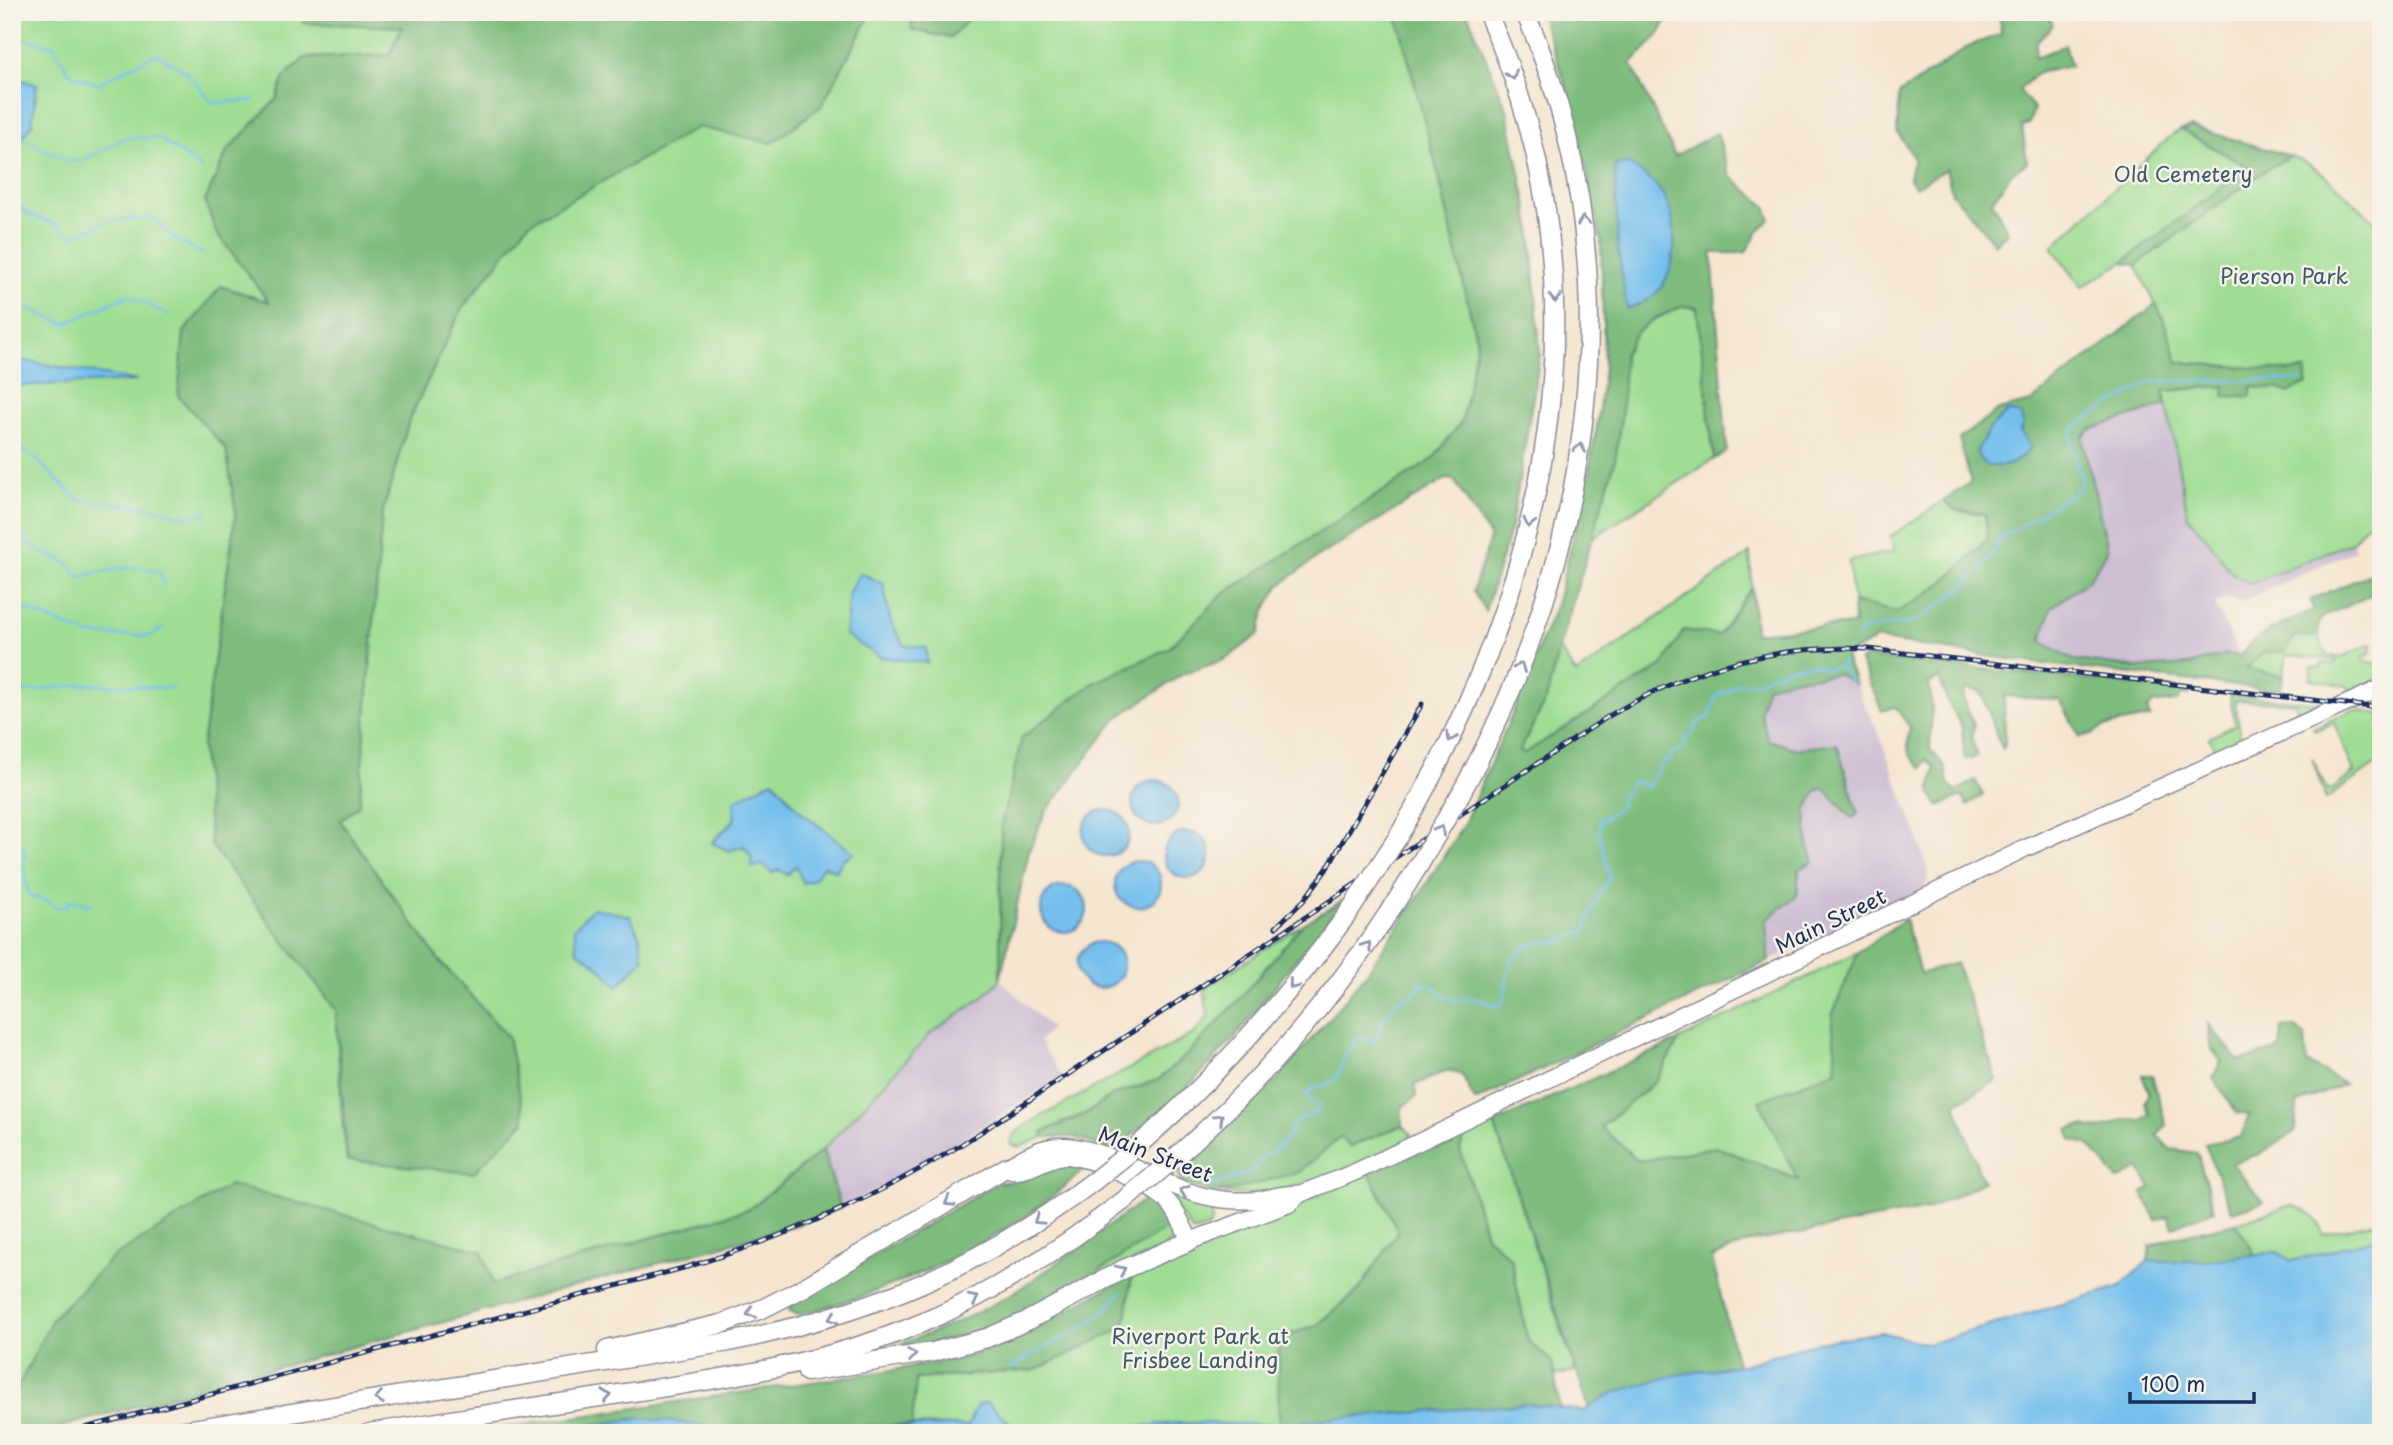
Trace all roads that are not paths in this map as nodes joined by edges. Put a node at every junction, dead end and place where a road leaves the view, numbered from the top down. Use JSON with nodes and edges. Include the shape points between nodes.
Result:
{"nodes":[{"id":1,"x":1487,"y":12,"type":"edge"},
{"id":2,"x":1525,"y":12,"type":"edge"},
{"id":3,"x":2381,"y":688,"type":"edge"},
{"id":4,"x":1007,"y":1167,"type":"junction"},
{"id":5,"x":1300,"y":1194,"type":"junction"},
{"id":6,"x":1220,"y":1199,"type":"junction"},
{"id":7,"x":1220,"y":1230,"type":"junction"},
{"id":8,"x":1190,"y":1241,"type":"junction"},
{"id":9,"x":723,"y":1378,"type":"junction"},
{"id":10,"x":447,"y":1387,"type":"junction"},
{"id":11,"x":168,"y":1433,"type":"edge"},
{"id":12,"x":369,"y":1433,"type":"edge"}],
"edges":[{"from":1,"to":10,"type":"highway","one_way":true,"bridge":true,"via":[[1524,111],[1546,210],[1555,307],[1551,407],[1533,507],[1495,635],[1451,737],[1398,837],[1349,912],[1250,1036],[1134,1149],[1021,1231],[957,1268],[896,1296],[791,1329]]},
{"from":9,"to":2,"type":"highway","one_way":true,"bridge":true,"via":[[834,1354],[925,1322],[1032,1266],[1127,1198],[1244,1093],[1323,1004],[1372,940],[1419,865],[1460,795],[1511,690],[1546,591],[1580,449],[1588,383],[1590,295],[1579,194],[1557,100]]},
{"from":3,"to":5,"type":"main road","name":"Main Street","via":[[2024,849],[1418,1143]]},
{"from":6,"to":4,"type":"main road","name":"Main Street","one_way":true,"via":[[1174,1188],[1073,1146],[1041,1149]]},
{"from":4,"to":8,"type":"main road","name":"Main Street","via":[[1018,1172],[1065,1156],[1094,1162],[1162,1197]]},
{"from":4,"to":10,"type":"highway","one_way":true,"via":[[755,1312],[674,1336],[482,1375]]},
{"from":5,"to":6,"type":"main road","name":"Main Street"},
{"from":5,"to":7,"type":"main road","name":"Main Street","via":[[1289,1204]]},
{"from":6,"to":7,"type":"main road"},
{"from":7,"to":8,"type":"main road","name":"Main Street"},
{"from":9,"to":8,"type":"highway","one_way":true,"via":[[767,1378],[977,1341]]},
{"from":12,"to":9,"type":"highway","one_way":true},
{"from":10,"to":11,"type":"highway","one_way":true}]}
